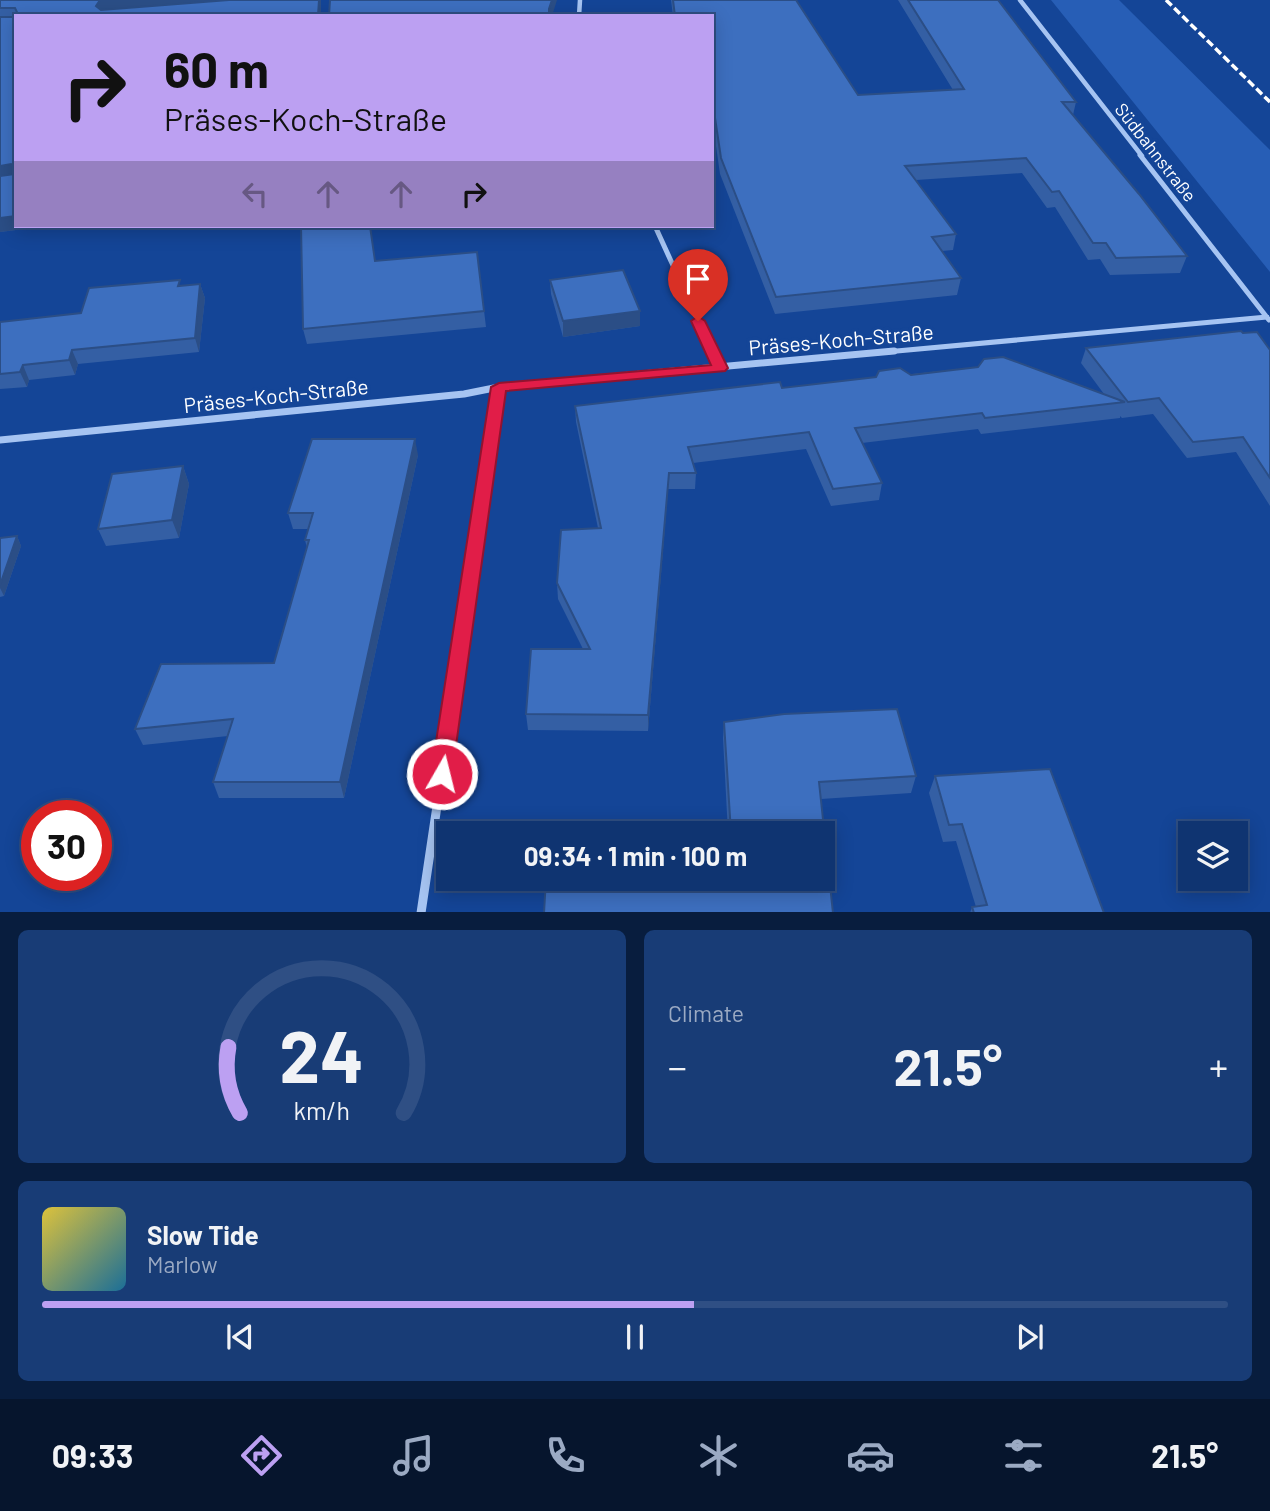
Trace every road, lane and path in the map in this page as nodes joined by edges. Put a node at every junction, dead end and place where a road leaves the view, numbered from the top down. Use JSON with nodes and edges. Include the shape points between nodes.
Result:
{"nodes":[{"id":1,"x":1020,"y":0,"type":"edge"},
{"id":2,"x":656,"y":228,"type":"edge"},
{"id":3,"x":1268,"y":319,"type":"edge"},
{"id":4,"x":720,"y":368,"type":"junction"},
{"id":5,"x":499,"y":387,"type":"junction"},
{"id":6,"x":0,"y":440,"type":"edge"},
{"id":7,"x":421,"y":912,"type":"edge"}],
"edges":[{"from":1,"to":3,"type":"street","name":"Südbahnstraße"},
{"from":2,"to":4,"type":"street"},
{"from":3,"to":4,"type":"street","name":"Präses-Koch-Straße"},
{"from":4,"to":5,"type":"street","name":"Präses-Koch-Straße"},
{"from":5,"to":6,"type":"street","name":"Präses-Koch-Straße"},
{"from":5,"to":7,"type":"street"}]}
